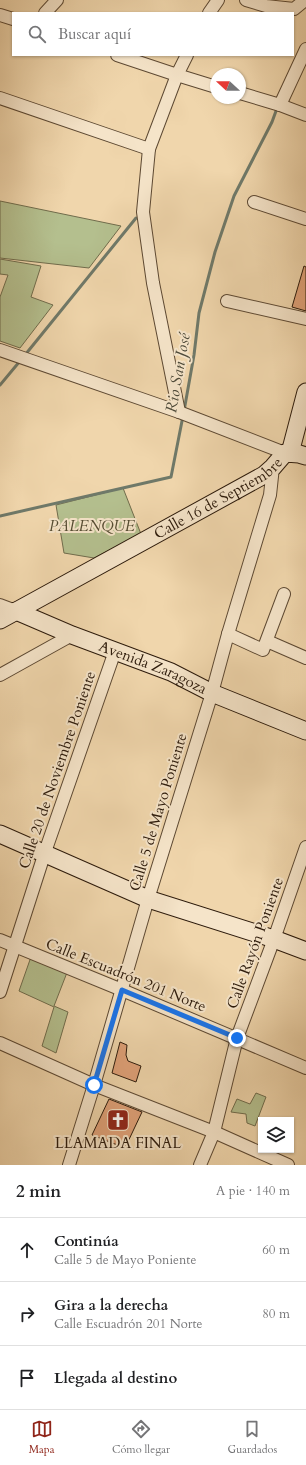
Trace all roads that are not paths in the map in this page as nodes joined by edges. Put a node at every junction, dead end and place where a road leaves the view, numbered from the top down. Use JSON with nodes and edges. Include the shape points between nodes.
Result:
{"nodes":[{"id":1,"x":56,"y":0,"type":"edge"},
{"id":2,"x":218,"y":0,"type":"edge"},
{"id":3,"x":246,"y":0,"type":"edge"},
{"id":4,"x":305,"y":0,"type":"edge"},
{"id":5,"x":46,"y":12,"type":"edge"},
{"id":6,"x":210,"y":12,"type":"edge"},
{"id":7,"x":0,"y":15,"type":"edge"},
{"id":8,"x":12,"y":19,"type":"edge"},
{"id":9,"x":306,"y":49,"type":"edge"},
{"id":10,"x":121,"y":56,"type":"edge"},
{"id":11,"x":186,"y":56,"type":"edge"},
{"id":12,"x":177,"y":75,"type":"junction"},
{"id":13,"x":210,"y":85,"type":"edge"},
{"id":14,"x":246,"y":95,"type":"edge"},
{"id":15,"x":0,"y":98,"type":"edge"},
{"id":16,"x":280,"y":105,"type":"junction"},
{"id":17,"x":306,"y":115,"type":"edge"},
{"id":18,"x":149,"y":149,"type":"junction"},
{"id":19,"x":254,"y":202,"type":"dead end"},
{"id":20,"x":306,"y":219,"type":"edge"},
{"id":21,"x":228,"y":301,"type":"dead end"},
{"id":22,"x":306,"y":319,"type":"edge"},
{"id":23,"x":0,"y":350,"type":"edge"},
{"id":24,"x":306,"y":392,"type":"edge"},
{"id":25,"x":179,"y":412,"type":"junction"},
{"id":26,"x":293,"y":454,"type":"edge"},
{"id":27,"x":274,"y":467,"type":"junction"},
{"id":28,"x":284,"y":594,"type":"dead end"},
{"id":29,"x":0,"y":604,"type":"edge"},
{"id":30,"x":16,"y":611,"type":"junction"},
{"id":31,"x":0,"y":620,"type":"edge"},
{"id":32,"x":228,"y":634,"type":"junction"},
{"id":33,"x":72,"y":635,"type":"junction"},
{"id":34,"x":267,"y":641,"type":"junction"},
{"id":35,"x":115,"y":651,"type":"junction"},
{"id":36,"x":306,"y":658,"type":"edge"},
{"id":37,"x":0,"y":675,"type":"edge"},
{"id":38,"x":212,"y":693,"type":"junction"},
{"id":39,"x":306,"y":731,"type":"edge"},
{"id":40,"x":0,"y":834,"type":"edge"},
{"id":41,"x":306,"y":847,"type":"edge"},
{"id":42,"x":45,"y":852,"type":"junction"},
{"id":43,"x":148,"y":899,"type":"junction"},
{"id":44,"x":274,"y":939,"type":"junction"},
{"id":45,"x":0,"y":940,"type":"edge"},
{"id":46,"x":14,"y":946,"type":"junction"},
{"id":47,"x":306,"y":951,"type":"edge"},
{"id":48,"x":122,"y":990,"type":"junction"},
{"id":49,"x":0,"y":992,"type":"edge"},
{"id":50,"x":237,"y":1038,"type":"junction"},
{"id":51,"x":0,"y":1043,"type":"edge"},
{"id":52,"x":306,"y":1068,"type":"edge"},
{"id":53,"x":94,"y":1085,"type":"junction"},
{"id":54,"x":214,"y":1132,"type":"junction"},
{"id":55,"x":69,"y":1165,"type":"edge"},
{"id":56,"x":200,"y":1165,"type":"edge"},
{"id":57,"x":288,"y":1165,"type":"edge"}],
"edges":[{"from":1,"to":5,"type":"street"},
{"from":2,"to":6,"type":"street"},
{"from":3,"to":4,"type":"street","via":[[266,6],[294,9]]},
{"from":7,"to":8,"type":"street"},
{"from":9,"to":16,"type":"street"},
{"from":10,"to":12,"type":"street"},
{"from":11,"to":12,"type":"street"},
{"from":12,"to":13,"type":"street"},
{"from":12,"to":18,"type":"street"},
{"from":14,"to":16,"type":"street"},
{"from":15,"to":18,"type":"street"},
{"from":16,"to":17,"type":"street"},
{"from":18,"to":25,"type":"street","via":[[143,212],[153,283]]},
{"from":19,"to":20,"type":"street"},
{"from":21,"to":22,"type":"street"},
{"from":23,"to":25,"type":"street"},
{"from":24,"to":26,"type":"main road"},
{"from":25,"to":26,"type":"street"},
{"from":26,"to":27,"type":"main road","name":"Calle 16 de Septiembre"},
{"from":27,"to":30,"type":"main road","name":"Calle 16 de Septiembre","via":[[264,475]]},
{"from":27,"to":32,"type":"street","name":"Calle 5 de Mayo Poniente","via":[[270,495]]},
{"from":28,"to":34,"type":"street"},
{"from":29,"to":30,"type":"street","name":"Avenida Zaragoza"},
{"from":30,"to":31,"type":"main road","name":"Calle 16 de Septiembre"},
{"from":30,"to":33,"type":"main road","name":"Avenida Zaragoza"},
{"from":32,"to":34,"type":"street","via":[[263,650]]},
{"from":32,"to":38,"type":"street","name":"Calle 5 de Mayo Poniente"},
{"from":33,"to":35,"type":"main road","name":"Avenida Zaragoza"},
{"from":33,"to":37,"type":"street"},
{"from":34,"to":36,"type":"street"},
{"from":35,"to":38,"type":"main road","name":"Avenida Zaragoza","via":[[171,672]]},
{"from":35,"to":42,"type":"street","name":"Calle 20 de Noviembre Poniente"},
{"from":38,"to":39,"type":"main road","name":"Avenida Zaragoza"},
{"from":38,"to":43,"type":"street","name":"Calle 5 de Mayo Poniente"},
{"from":40,"to":42,"type":"main road"},
{"from":41,"to":44,"type":"street","name":"Calle Rayón Poniente"},
{"from":42,"to":43,"type":"main road"},
{"from":42,"to":46,"type":"street","name":"Calle 20 de Noviembre Poniente"},
{"from":43,"to":44,"type":"main road"},
{"from":43,"to":48,"type":"street","name":"Calle 5 de Mayo Poniente"},
{"from":44,"to":47,"type":"main road"},
{"from":44,"to":50,"type":"street","name":"Calle Rayón Poniente"},
{"from":45,"to":46,"type":"street","name":"Calle Escuadrón 201 Norte"},
{"from":46,"to":48,"type":"street","name":"Calle Escuadrón 201 Norte"},
{"from":46,"to":49,"type":"street","name":"Calle 20 de Noviembre Poniente"},
{"from":48,"to":50,"type":"street","name":"Calle Escuadrón 201 Norte"},
{"from":48,"to":53,"type":"street","name":"Calle 5 de Mayo Poniente"},
{"from":50,"to":52,"type":"street","name":"Calle Escuadrón 201 Norte"},
{"from":50,"to":54,"type":"street","name":"Calle Rayón Poniente"},
{"from":51,"to":53,"type":"street"},
{"from":53,"to":54,"type":"street"},
{"from":53,"to":55,"type":"street","name":"Calle 5 de Mayo Poniente"},
{"from":54,"to":56,"type":"street","name":"Calle Rayón Poniente"},
{"from":54,"to":57,"type":"street"}]}
